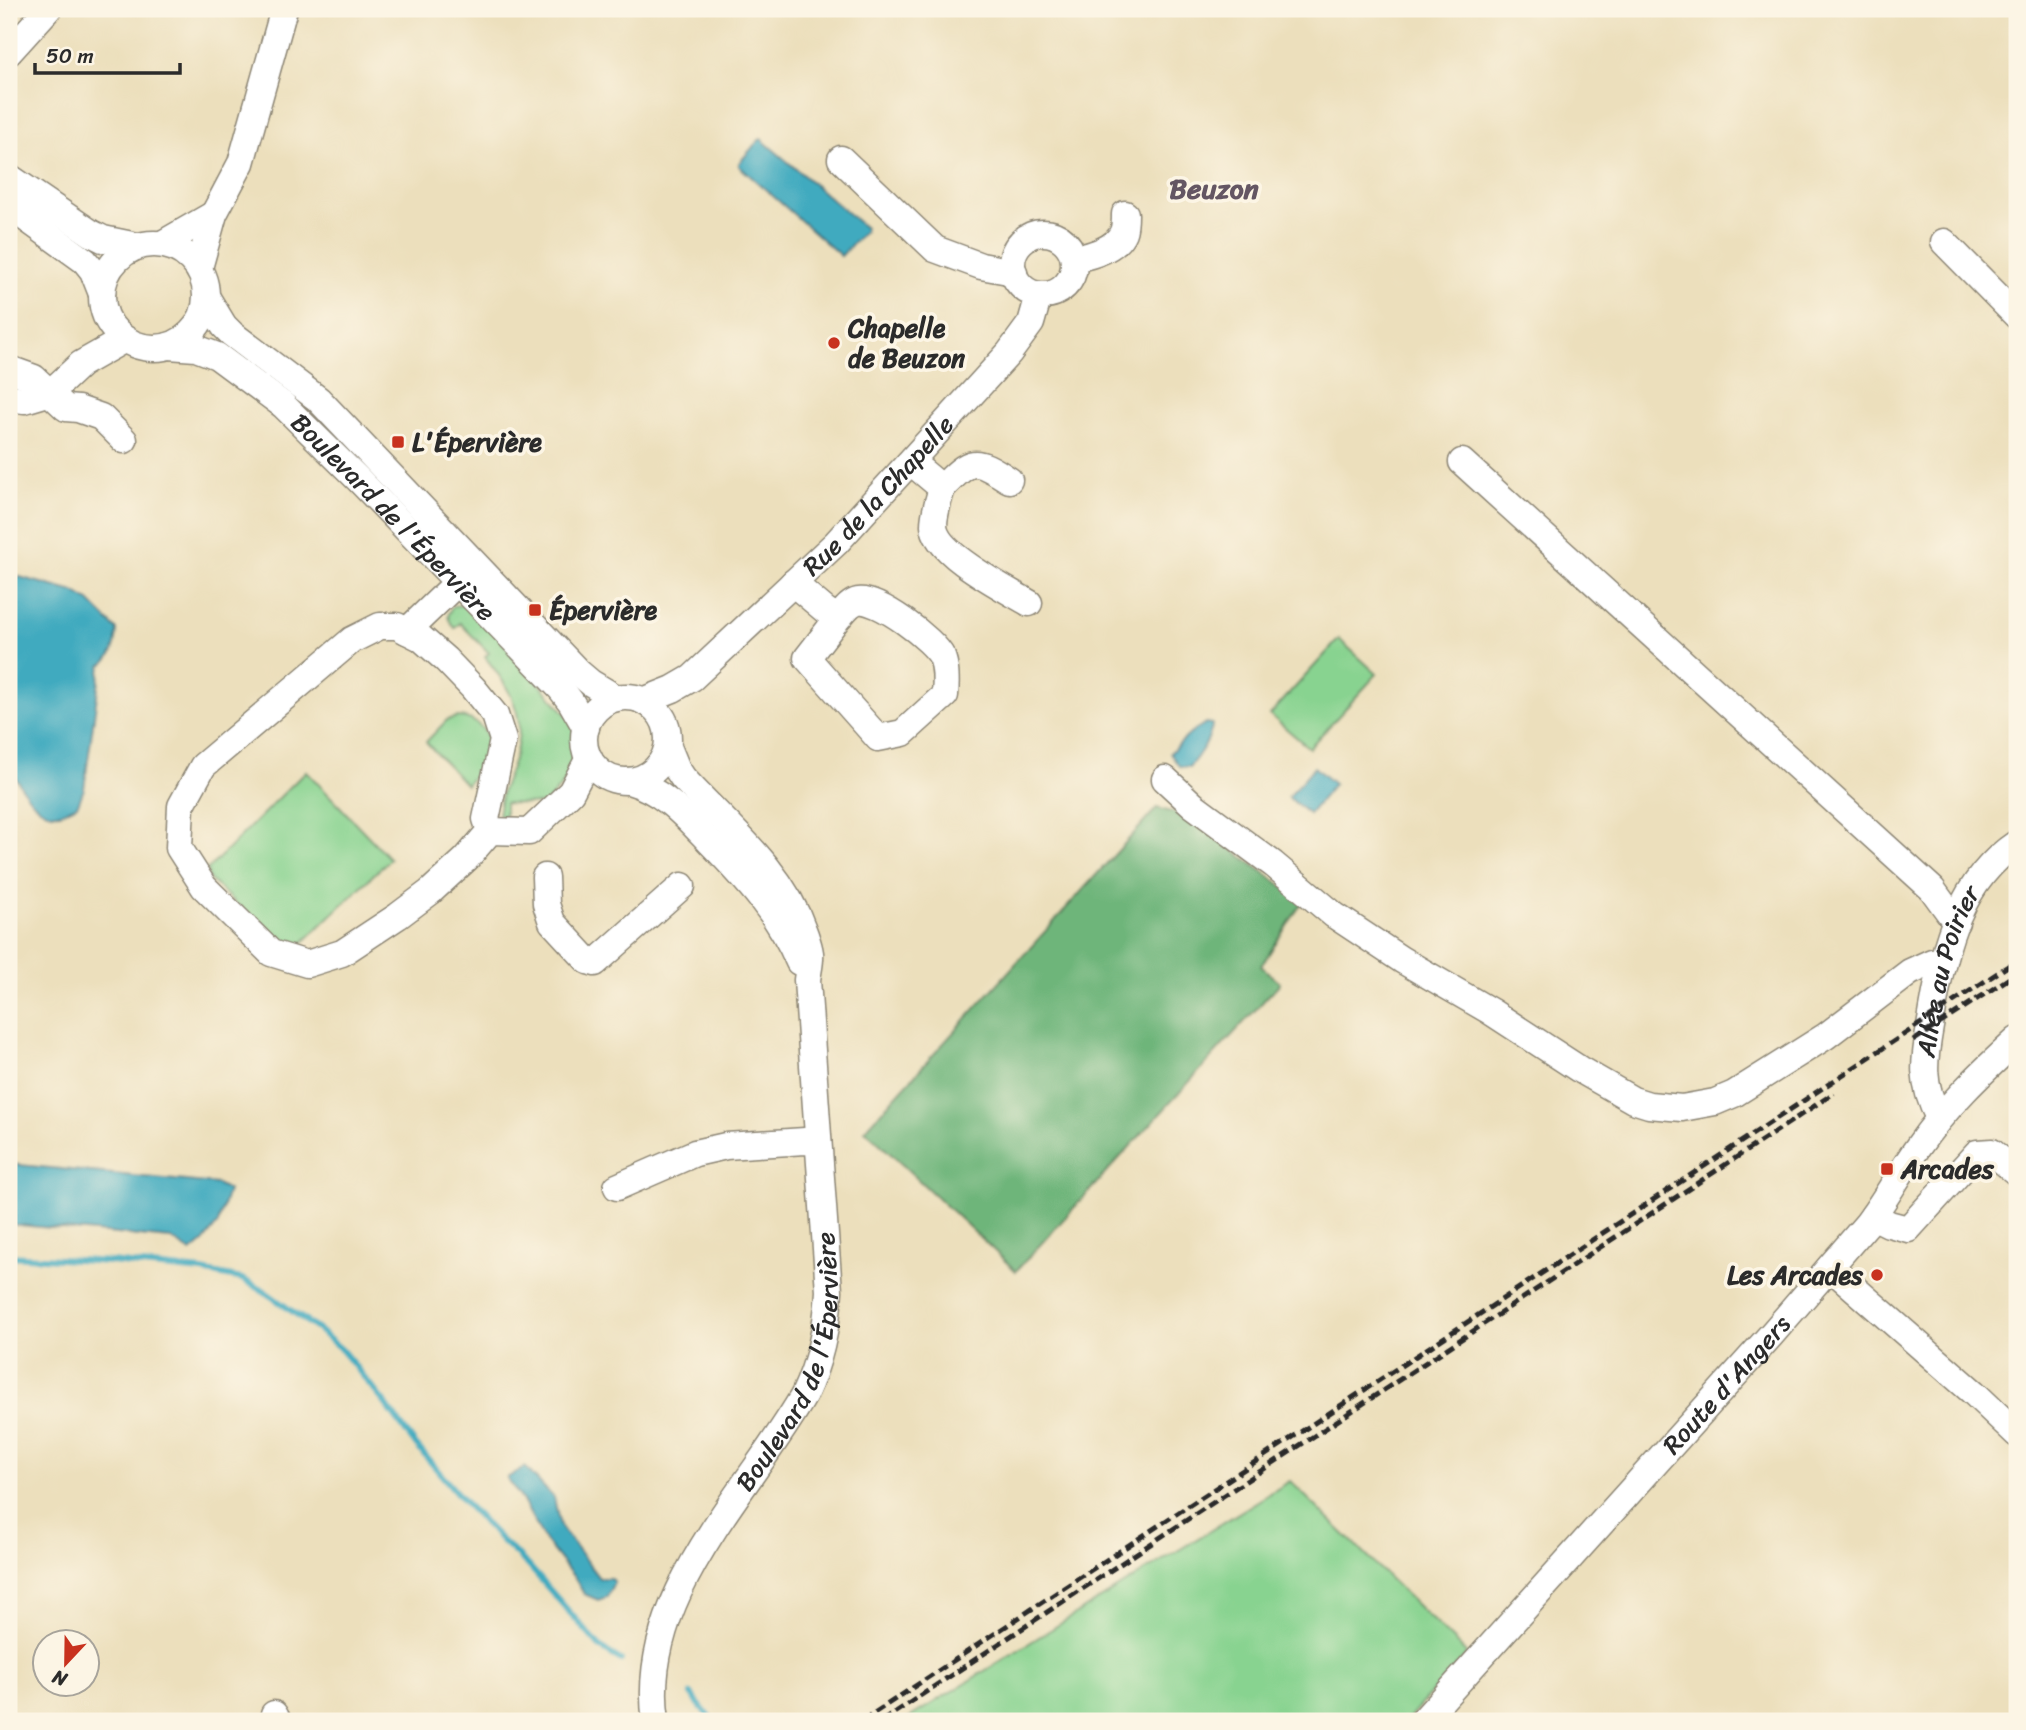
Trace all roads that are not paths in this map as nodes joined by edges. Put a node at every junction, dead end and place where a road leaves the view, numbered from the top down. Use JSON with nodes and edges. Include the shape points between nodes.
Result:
{"nodes":[{"id":1,"x":48,"y":9,"type":"edge"},
{"id":2,"x":284,"y":9,"type":"edge"},
{"id":3,"x":9,"y":52,"type":"edge"},
{"id":4,"x":841,"y":159,"type":"dead end"},
{"id":5,"x":9,"y":177,"type":"edge"},
{"id":6,"x":9,"y":206,"type":"edge"},
{"id":7,"x":214,"y":214,"type":"junction"},
{"id":8,"x":1125,"y":214,"type":"dead end"},
{"id":9,"x":1944,"y":242,"type":"dead end"},
{"id":10,"x":150,"y":245,"type":"junction"},
{"id":11,"x":1074,"y":259,"type":"junction"},
{"id":12,"x":199,"y":268,"type":"junction"},
{"id":13,"x":1014,"y":272,"type":"junction"},
{"id":14,"x":1039,"y":295,"type":"junction"},
{"id":15,"x":206,"y":298,"type":"junction"},
{"id":16,"x":104,"y":306,"type":"junction"},
{"id":17,"x":2017,"y":316,"type":"edge"},
{"id":18,"x":125,"y":340,"type":"junction"},
{"id":19,"x":169,"y":346,"type":"junction"},
{"id":20,"x":81,"y":364,"type":"junction"},
{"id":21,"x":9,"y":369,"type":"edge"},
{"id":22,"x":51,"y":392,"type":"junction"},
{"id":23,"x":9,"y":398,"type":"edge"},
{"id":24,"x":124,"y":440,"type":"dead end"},
{"id":25,"x":911,"y":462,"type":"junction"},
{"id":26,"x":1462,"y":462,"type":"dead end"},
{"id":27,"x":1009,"y":480,"type":"dead end"},
{"id":28,"x":943,"y":488,"type":"junction"},
{"id":29,"x":458,"y":582,"type":"junction"},
{"id":30,"x":793,"y":583,"type":"junction"},
{"id":31,"x":1029,"y":603,"type":"dead end"},
{"id":32,"x":838,"y":618,"type":"junction"},
{"id":33,"x":407,"y":631,"type":"junction"},
{"id":34,"x":692,"y":678,"type":"junction"},
{"id":35,"x":616,"y":698,"type":"junction"},
{"id":36,"x":643,"y":701,"type":"junction"},
{"id":37,"x":586,"y":728,"type":"junction"},
{"id":38,"x":668,"y":738,"type":"junction"},
{"id":39,"x":589,"y":758,"type":"junction"},
{"id":40,"x":1165,"y":779,"type":"dead end"},
{"id":41,"x":620,"y":780,"type":"junction"},
{"id":42,"x":570,"y":792,"type":"junction"},
{"id":43,"x":489,"y":831,"type":"junction"},
{"id":44,"x":2017,"y":842,"type":"edge"},
{"id":45,"x":545,"y":877,"type":"dead end"},
{"id":46,"x":682,"y":886,"type":"dead end"},
{"id":47,"x":1956,"y":922,"type":"junction"},
{"id":48,"x":1942,"y":961,"type":"junction"},
{"id":49,"x":807,"y":980,"type":"junction"},
{"id":50,"x":2017,"y":1040,"type":"edge"},
{"id":51,"x":1939,"y":1118,"type":"junction"},
{"id":52,"x":818,"y":1142,"type":"junction"},
{"id":53,"x":2017,"y":1173,"type":"edge"},
{"id":54,"x":617,"y":1187,"type":"dead end"},
{"id":55,"x":1873,"y":1216,"type":"junction"},
{"id":56,"x":1830,"y":1267,"type":"junction"},
{"id":57,"x":2017,"y":1434,"type":"edge"},
{"id":58,"x":656,"y":1721,"type":"edge"},
{"id":59,"x":1423,"y":1721,"type":"edge"}],
"edges":[{"from":1,"to":3,"type":"street"},
{"from":2,"to":7,"type":"street","via":[[241,163]]},
{"from":4,"to":13,"type":"street","via":[[935,249]]},
{"from":5,"to":10,"type":"street","via":[[103,239]]},
{"from":6,"to":16,"type":"street","via":[[85,261]]},
{"from":7,"to":10,"type":"street"},
{"from":7,"to":12,"type":"street"},
{"from":8,"to":11,"type":"street","via":[[1123,233],[1110,245]]},
{"from":9,"to":17,"type":"street"},
{"from":10,"to":12,"type":"street","via":[[175,247]]},
{"from":10,"to":16,"type":"street","via":[[125,251],[112,265],[106,276]]},
{"from":11,"to":13,"type":"street","via":[[1061,239],[1037,234],[1017,248]]},
{"from":11,"to":14,"type":"street","via":[[1066,286]]},
{"from":12,"to":15,"type":"street"},
{"from":13,"to":14,"type":"street","via":[[1020,285]]},
{"from":14,"to":25,"type":"street","name":"Rue de la Chapelle","via":[[1027,331]]},
{"from":15,"to":19,"type":"street","via":[[195,328]]},
{"from":15,"to":35,"type":"street","name":"Boulevard de l'Épervière","via":[[232,334],[318,399],[578,672]]},
{"from":16,"to":18,"type":"street","via":[[113,329]]},
{"from":16,"to":20,"type":"street"},
{"from":18,"to":19,"type":"street","via":[[144,347]]},
{"from":18,"to":20,"type":"street"},
{"from":19,"to":29,"type":"street","name":"Boulevard de l'Épervière","via":[[196,348],[217,356],[283,405]]},
{"from":20,"to":22,"type":"street"},
{"from":21,"to":22,"type":"street"},
{"from":22,"to":23,"type":"street","via":[[24,400]]},
{"from":22,"to":24,"type":"street","via":[[66,408],[102,417]]},
{"from":25,"to":28,"type":"street"},
{"from":25,"to":30,"type":"street","name":"Rue de la Chapelle"},
{"from":26,"to":47,"type":"street","via":[[1932,889]]},
{"from":27,"to":28,"type":"street","via":[[979,463],[957,472]]},
{"from":28,"to":31,"type":"street","via":[[934,527],[939,540],[953,556]]},
{"from":29,"to":33,"type":"street"},
{"from":29,"to":37,"type":"street","name":"Boulevard de l'Épervière","via":[[561,689]]},
{"from":30,"to":32,"type":"street"},
{"from":30,"to":34,"type":"street","name":"Rue de la Chapelle"},
{"from":32,"to":32,"type":"street","via":[[807,658],[878,737],[902,733],[945,695],[942,658],[929,641],[886,609],[859,601]]},
{"from":33,"to":43,"type":"street","via":[[446,660],[495,715],[503,740],[486,819]]},
{"from":33,"to":43,"type":"street","via":[[380,626],[352,640],[203,766],[181,806],[179,848],[204,887],[271,953],[307,964],[342,953],[398,916],[466,859]]},
{"from":34,"to":36,"type":"street","name":"Rue de la Chapelle"},
{"from":34,"to":38,"type":"street","name":"Rue de la Chapelle","via":[[680,695]]},
{"from":35,"to":36,"type":"street"},
{"from":35,"to":37,"type":"street","via":[[597,709]]},
{"from":36,"to":38,"type":"street","via":[[658,712]]},
{"from":37,"to":39,"type":"street"},
{"from":38,"to":41,"type":"street","via":[[663,760],[654,771],[643,778]]},
{"from":38,"to":49,"type":"street","name":"Boulevard de l'Épervière","via":[[683,778],[767,866],[790,900],[810,954]]},
{"from":39,"to":41,"type":"street","via":[[598,770]]},
{"from":39,"to":42,"type":"street"},
{"from":40,"to":48,"type":"street","via":[[1334,915],[1579,1069],[1649,1105],[1700,1106],[1734,1094],[1826,1036],[1910,972]]},
{"from":41,"to":42,"type":"street"},
{"from":41,"to":49,"type":"street","name":"Boulevard de l'Épervière","via":[[650,790],[678,809],[749,882],[788,936]]},
{"from":42,"to":43,"type":"street","via":[[529,832]]},
{"from":44,"to":47,"type":"street","name":"Allée au Poirier","via":[[1984,873]]},
{"from":45,"to":46,"type":"street","via":[[552,922],[595,963]]},
{"from":47,"to":48,"type":"street","name":"Allée au Poirier"},
{"from":48,"to":51,"type":"street","name":"Allée au Poirier","via":[[1924,1062],[1926,1088]]},
{"from":49,"to":52,"type":"street","name":"Boulevard de l'Épervière"},
{"from":50,"to":51,"type":"street","name":"Route d'Angers"},
{"from":51,"to":55,"type":"street","name":"Route d'Angers"},
{"from":52,"to":54,"type":"street","via":[[726,1146],[663,1165]]},
{"from":52,"to":58,"type":"street","name":"Boulevard de l'Épervière","via":[[829,1291],[822,1349],[795,1410],[676,1597],[656,1669]]},
{"from":53,"to":55,"type":"street","via":[[1992,1152],[1976,1153],[1908,1228]]},
{"from":55,"to":56,"type":"street","name":"Route d'Angers"},
{"from":56,"to":57,"type":"street"},
{"from":56,"to":59,"type":"street","name":"Route d'Angers"}]}
